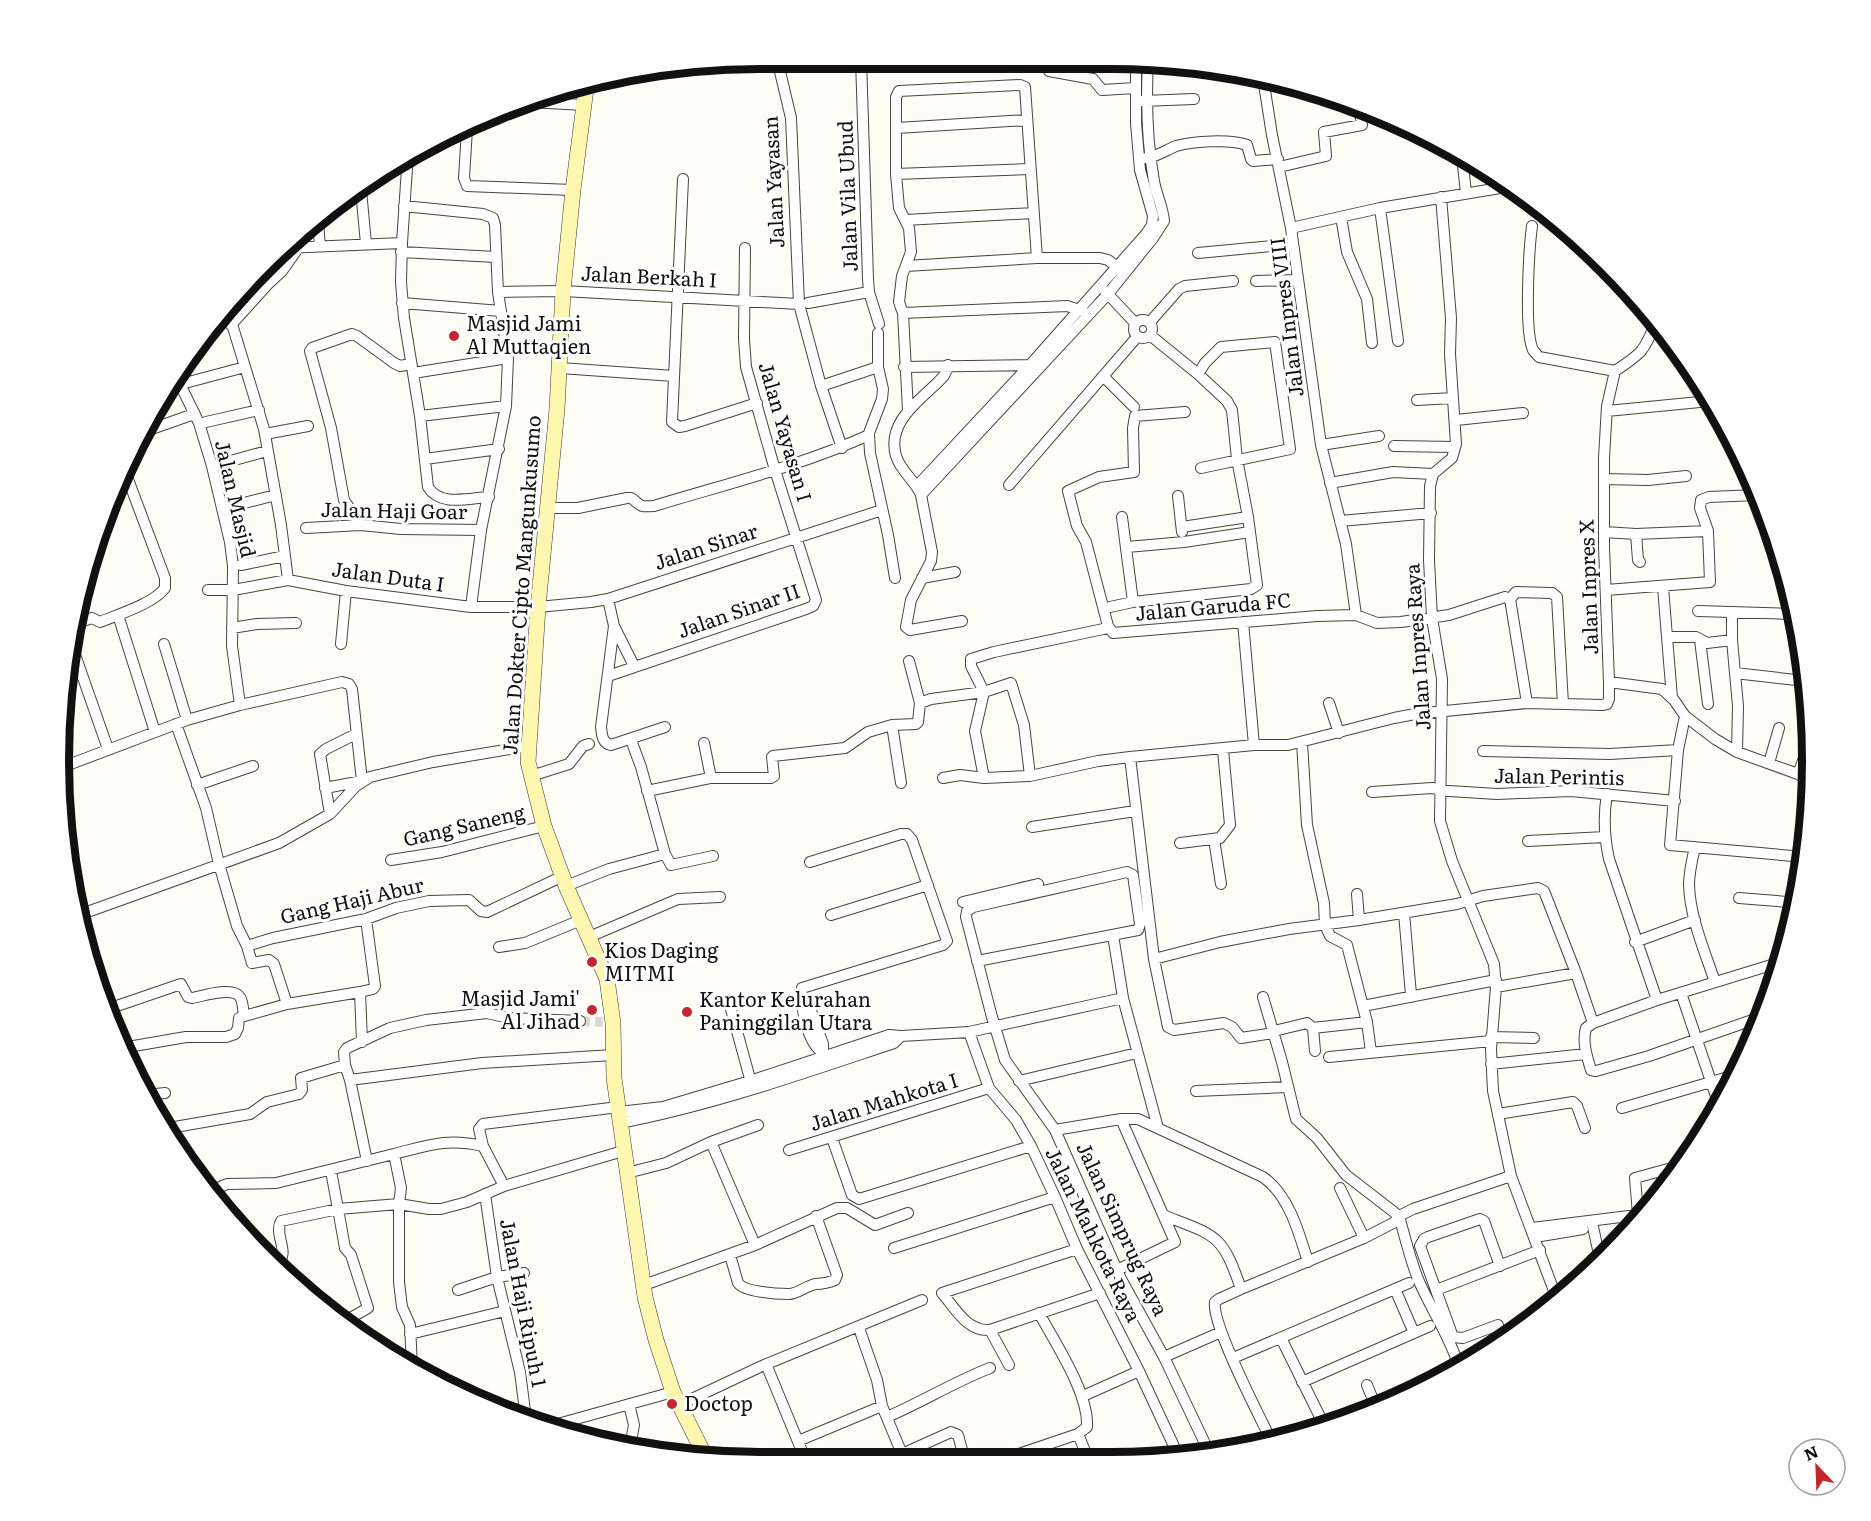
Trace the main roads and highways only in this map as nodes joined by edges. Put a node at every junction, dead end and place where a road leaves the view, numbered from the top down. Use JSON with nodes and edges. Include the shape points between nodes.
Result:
{"nodes":[{"id":1,"x":586,"y":92,"type":"edge"},
{"id":2,"x":702,"y":1450,"type":"edge"}],
"edges":[{"from":1,"to":2,"type":"main road","name":"Jalan Dokter Cipto Mangunkusumo","via":[[563,291],[528,762],[544,826],[564,881],[607,979],[623,1151],[644,1286],[656,1340],[676,1399]]}]}
